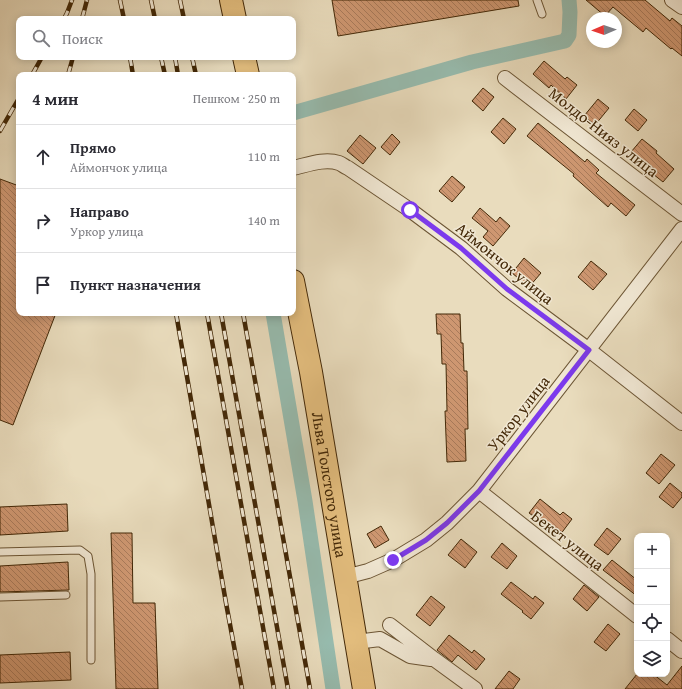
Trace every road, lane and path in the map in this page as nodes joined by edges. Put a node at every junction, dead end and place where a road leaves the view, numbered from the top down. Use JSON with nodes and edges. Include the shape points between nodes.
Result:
{"nodes":[{"id":1,"x":231,"y":0,"type":"edge"},
{"id":2,"x":536,"y":0,"type":"edge"},
{"id":3,"x":672,"y":0,"type":"edge"},
{"id":4,"x":682,"y":7,"type":"edge"},
{"id":5,"x":542,"y":14,"type":"dead end"},
{"id":6,"x":234,"y":16,"type":"edge"},
{"id":7,"x":245,"y":60,"type":"edge"},
{"id":8,"x":247,"y":72,"type":"edge"},
{"id":9,"x":505,"y":78,"type":"dead end"},
{"id":10,"x":296,"y":167,"type":"edge"},
{"id":11,"x":682,"y":214,"type":"edge"},
{"id":12,"x":682,"y":229,"type":"edge"},
{"id":13,"x":296,"y":296,"type":"edge"},
{"id":14,"x":589,"y":350,"type":"junction"},
{"id":15,"x":682,"y":423,"type":"edge"},
{"id":16,"x":479,"y":491,"type":"junction"},
{"id":17,"x":0,"y":552,"type":"edge"},
{"id":18,"x":345,"y":577,"type":"junction"},
{"id":19,"x":66,"y":595,"type":"dead end"},
{"id":20,"x":0,"y":597,"type":"edge"},
{"id":21,"x":634,"y":614,"type":"edge"},
{"id":22,"x":390,"y":625,"type":"dead end"},
{"id":23,"x":670,"y":641,"type":"edge"},
{"id":24,"x":356,"y":642,"type":"junction"},
{"id":25,"x":682,"y":651,"type":"edge"},
{"id":26,"x":434,"y":659,"type":"junction"},
{"id":27,"x":91,"y":660,"type":"dead end"},
{"id":28,"x":364,"y":689,"type":"edge"},
{"id":29,"x":475,"y":689,"type":"edge"}],
"edges":[{"from":1,"to":6,"type":"main road"},
{"from":2,"to":5,"type":"lane"},
{"from":3,"to":4,"type":"street"},
{"from":7,"to":8,"type":"main road"},
{"from":9,"to":11,"type":"street","name":"Молдо-Нияз улица"},
{"from":10,"to":14,"type":"street","name":"Аймончок улица","via":[[327,162],[339,163],[348,168],[461,248],[507,289]]},
{"from":12,"to":14,"type":"street","name":"Уркор улица"},
{"from":13,"to":18,"type":"main road","name":"Льва Толстого улица"},
{"from":14,"to":15,"type":"street","name":"Аймончок улица"},
{"from":14,"to":16,"type":"street","name":"Уркор улица"},
{"from":16,"to":18,"type":"street","name":"Уркор улица","via":[[426,540],[368,572]]},
{"from":16,"to":21,"type":"street","name":"Бекет улица"},
{"from":17,"to":27,"type":"lane","via":[[80,550],[88,556],[91,574]]},
{"from":18,"to":24,"type":"main road","name":"Льва Толстого улица"},
{"from":19,"to":20,"type":"lane"},
{"from":22,"to":26,"type":"street"},
{"from":23,"to":25,"type":"street"},
{"from":24,"to":26,"type":"street","via":[[380,638],[410,656]]},
{"from":24,"to":28,"type":"main road","name":"Льва Толстого улица"},
{"from":26,"to":29,"type":"street"}]}
